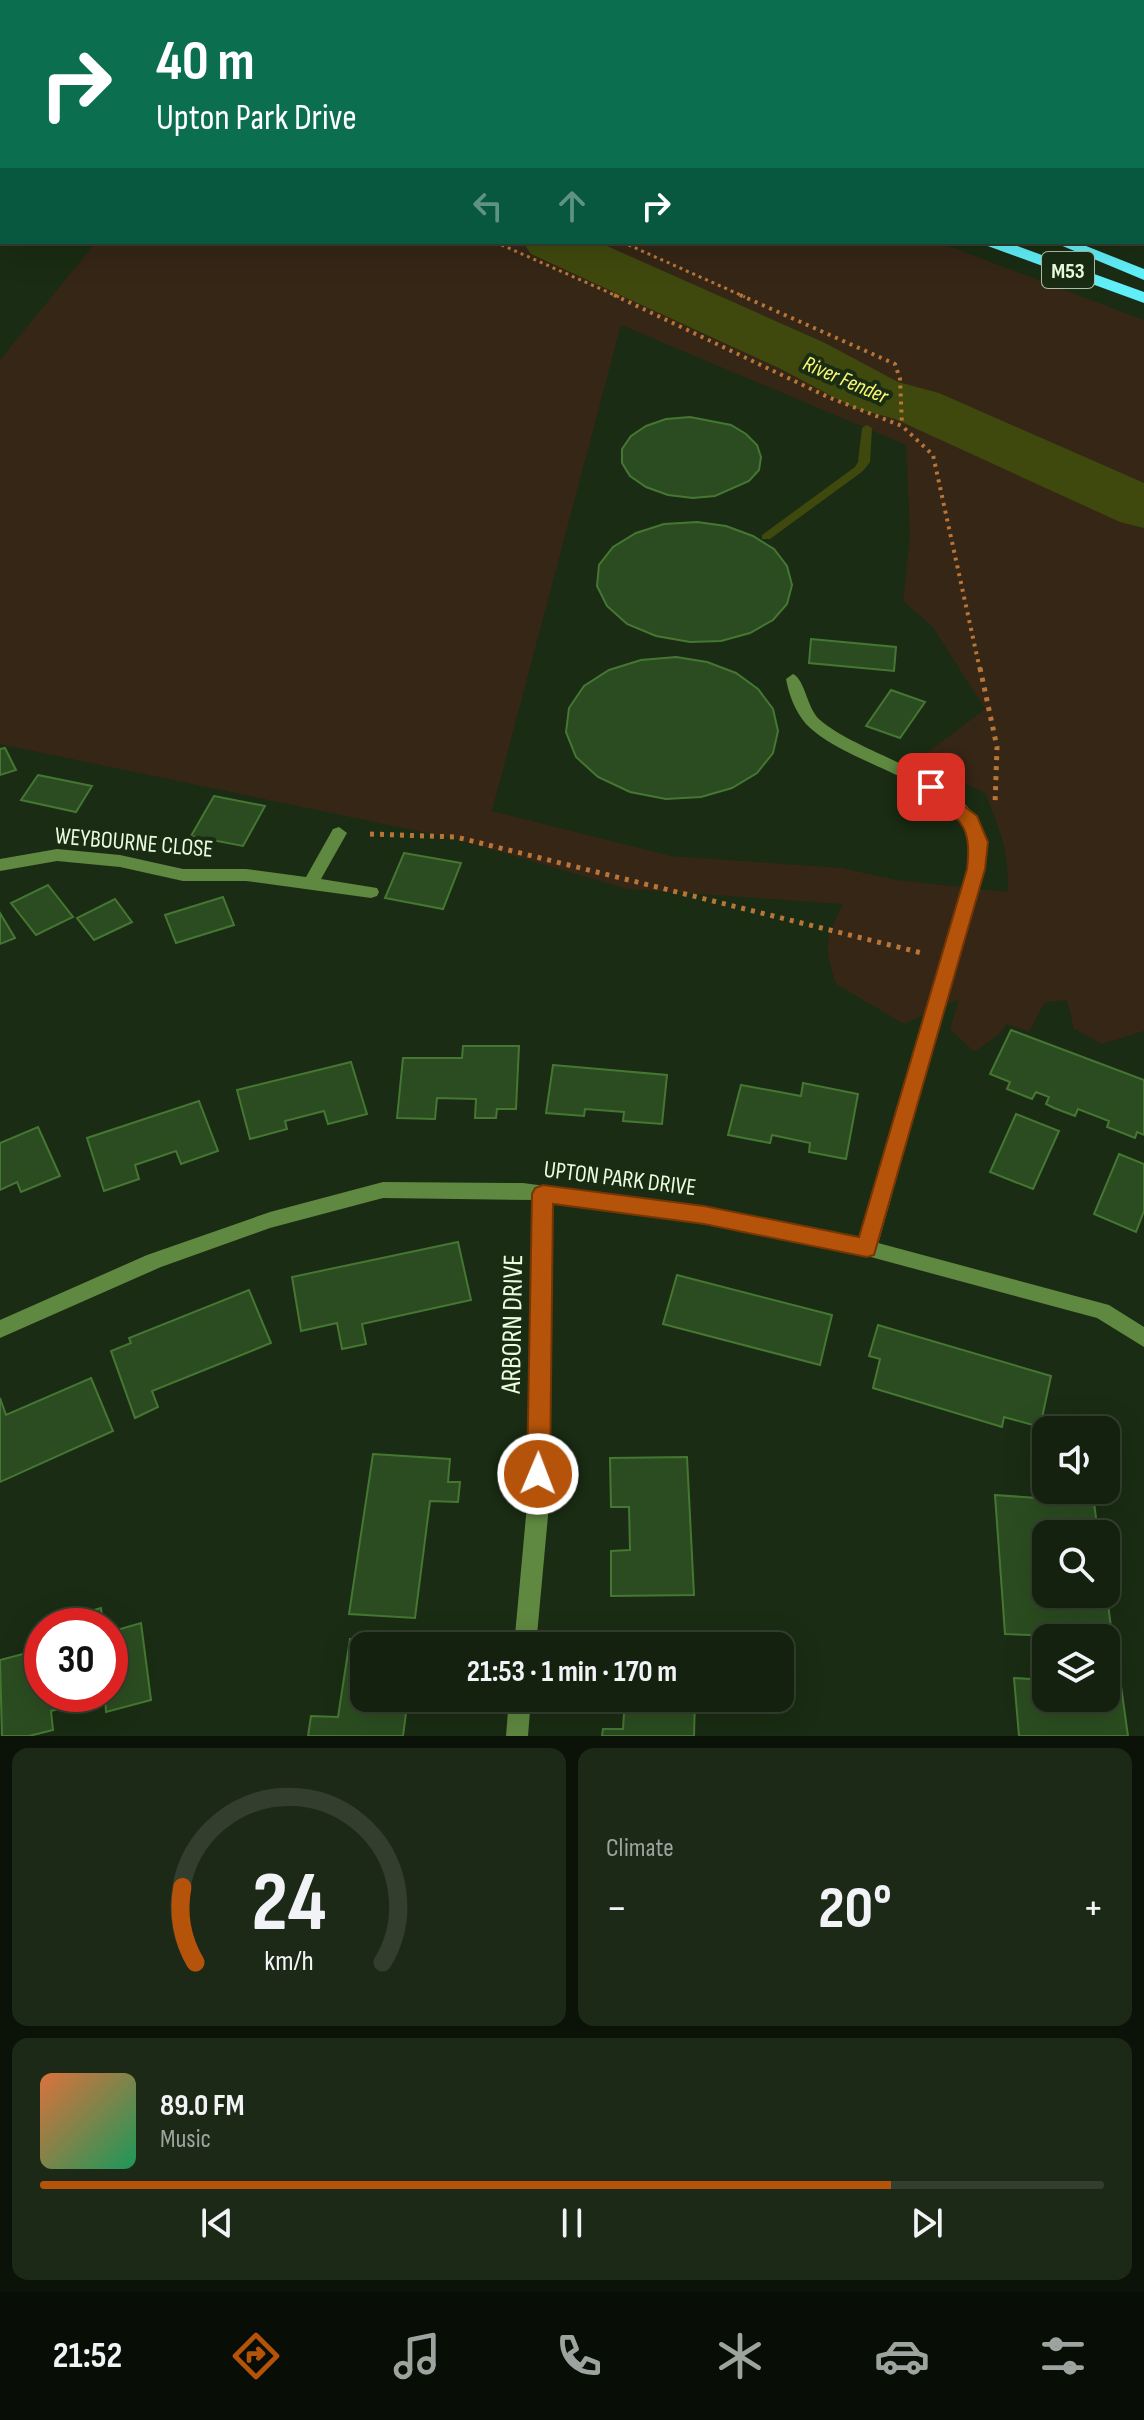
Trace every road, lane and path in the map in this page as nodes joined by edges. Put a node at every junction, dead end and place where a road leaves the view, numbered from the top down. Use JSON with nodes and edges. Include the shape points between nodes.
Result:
{"nodes":[{"id":1,"x":500,"y":244,"type":"edge"},
{"id":2,"x":627,"y":244,"type":"edge"},
{"id":3,"x":996,"y":244,"type":"edge"},
{"id":4,"x":1066,"y":244,"type":"edge"},
{"id":5,"x":1144,"y":275,"type":"edge"},
{"id":6,"x":1144,"y":298,"type":"edge"},
{"id":7,"x":902,"y":426,"type":"junction"},
{"id":8,"x":793,"y":679,"type":"dead end"},
{"id":9,"x":970,"y":820,"type":"junction"},
{"id":10,"x":339,"y":833,"type":"joint"},
{"id":11,"x":0,"y":865,"type":"edge"},
{"id":12,"x":311,"y":883,"type":"junction"},
{"id":13,"x":371,"y":892,"type":"dead end"},
{"id":14,"x":950,"y":960,"type":"junction"},
{"id":15,"x":543,"y":1194,"type":"junction"},
{"id":16,"x":867,"y":1248,"type":"junction"},
{"id":17,"x":0,"y":1329,"type":"edge"},
{"id":18,"x":1144,"y":1338,"type":"edge"},
{"id":19,"x":526,"y":1632,"type":"edge"},
{"id":20,"x":519,"y":1712,"type":"edge"},
{"id":21,"x":517,"y":1736,"type":"edge"}],
"edges":[{"from":1,"to":7,"type":"path","via":[[828,397]]},
{"from":2,"to":7,"type":"path","via":[[895,364]]},
{"from":3,"to":6,"type":"highway","number":"M53"},
{"from":4,"to":5,"type":"highway","number":"M53"},
{"from":7,"to":9,"type":"path","via":[[933,455],[997,747],[995,805]]},
{"from":8,"to":9,"type":"street","via":[[812,722],[916,776]]},
{"from":9,"to":14,"type":"street","via":[[979,842],[976,869]]},
{"from":10,"to":12,"type":"street"},
{"from":10,"to":14,"type":"path","via":[[456,837]]},
{"from":11,"to":12,"type":"street","name":"WEYBOURNE CLOSE","via":[[57,855],[183,875]]},
{"from":12,"to":13,"type":"street","name":"WEYBOURNE CLOSE"},
{"from":14,"to":16,"type":"street"},
{"from":15,"to":16,"type":"street","name":"UPTON PARK DRIVE","via":[[704,1215]]},
{"from":15,"to":17,"type":"street","name":"UPTON PARK DRIVE","via":[[383,1190],[270,1220],[154,1261]]},
{"from":15,"to":19,"type":"street","name":"ARBORN DRIVE","via":[[538,1505]]},
{"from":16,"to":18,"type":"street","name":"UPTON PARK DRIVE","via":[[1102,1311]]},
{"from":20,"to":21,"type":"street"}]}
